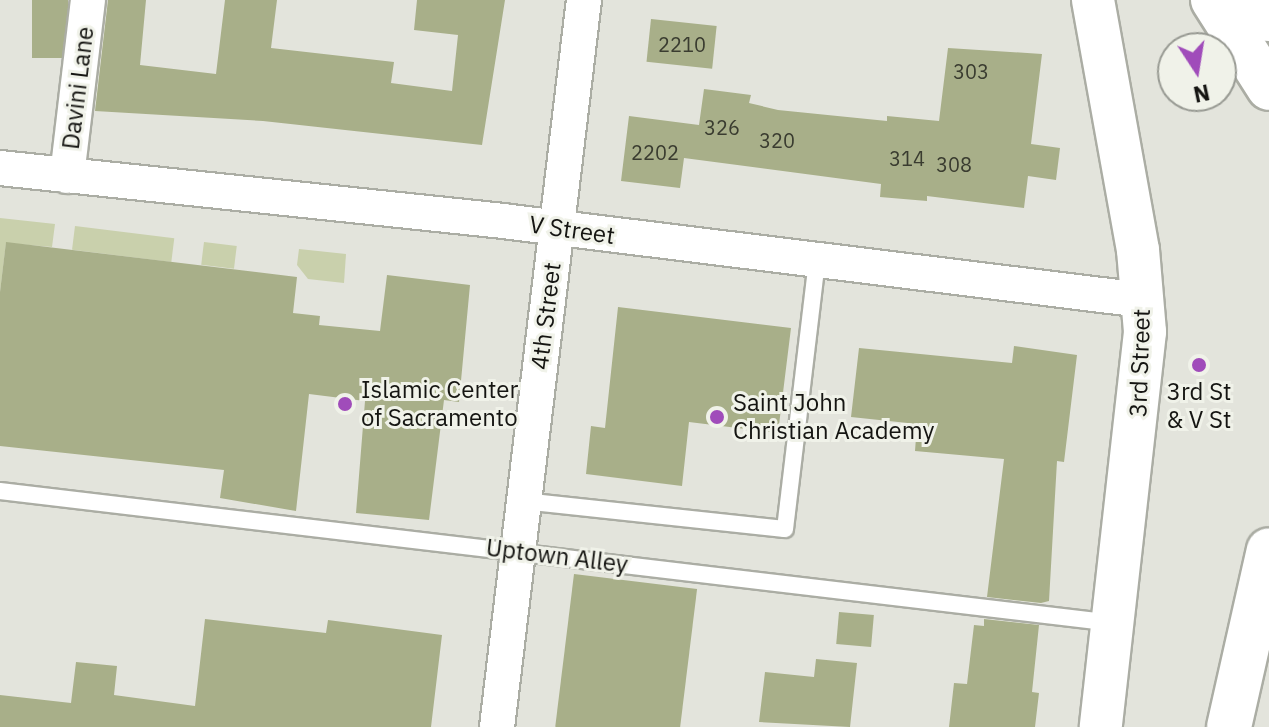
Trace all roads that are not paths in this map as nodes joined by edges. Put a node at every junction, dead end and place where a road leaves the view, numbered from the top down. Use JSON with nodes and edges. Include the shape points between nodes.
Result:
{"nodes":[{"id":1,"x":88,"y":0,"type":"edge"},
{"id":2,"x":584,"y":0,"type":"edge"},
{"id":3,"x":1093,"y":0,"type":"edge"},
{"id":4,"x":1213,"y":0,"type":"edge"},
{"id":5,"x":1260,"y":0,"type":"edge"},
{"id":6,"x":1269,"y":19,"type":"edge"},
{"id":7,"x":1269,"y":88,"type":"edge"},
{"id":8,"x":0,"y":168,"type":"edge"},
{"id":9,"x":67,"y":176,"type":"junction"},
{"id":10,"x":557,"y":228,"type":"junction"},
{"id":11,"x":817,"y":261,"type":"junction"},
{"id":12,"x":1142,"y":300,"type":"junction"},
{"id":13,"x":0,"y":491,"type":"edge"},
{"id":14,"x":523,"y":501,"type":"junction"},
{"id":15,"x":1269,"y":550,"type":"edge"},
{"id":16,"x":518,"y":551,"type":"junction"},
{"id":17,"x":1114,"y":624,"type":"junction"},
{"id":18,"x":1269,"y":669,"type":"edge"},
{"id":19,"x":497,"y":727,"type":"edge"},
{"id":20,"x":1101,"y":727,"type":"edge"},
{"id":21,"x":1229,"y":727,"type":"edge"},
{"id":22,"x":1255,"y":727,"type":"edge"}],
"edges":[{"from":1,"to":9,"type":"street","name":"Davini Lane"},
{"from":2,"to":10,"type":"street","name":"4th Street"},
{"from":3,"to":12,"type":"street","name":"3rd Street"},
{"from":4,"to":7,"type":"highway"},
{"from":5,"to":6,"type":"highway"},
{"from":8,"to":9,"type":"street","name":"V Street"},
{"from":9,"to":10,"type":"street","name":"V Street"},
{"from":10,"to":11,"type":"street","name":"V Street"},
{"from":10,"to":14,"type":"street","name":"4th Street"},
{"from":11,"to":12,"type":"street","name":"V Street"},
{"from":11,"to":14,"type":"lane","via":[[785,529]]},
{"from":12,"to":17,"type":"street","name":"3rd Street","via":[[1144,378]]},
{"from":13,"to":16,"type":"lane","name":"Uptown Alley"},
{"from":14,"to":16,"type":"street","name":"4th Street"},
{"from":15,"to":21,"type":"highway"},
{"from":16,"to":17,"type":"lane","name":"Uptown Alley"},
{"from":16,"to":19,"type":"street","name":"4th Street"},
{"from":17,"to":20,"type":"street","name":"3rd Street"},
{"from":18,"to":22,"type":"highway"}]}
